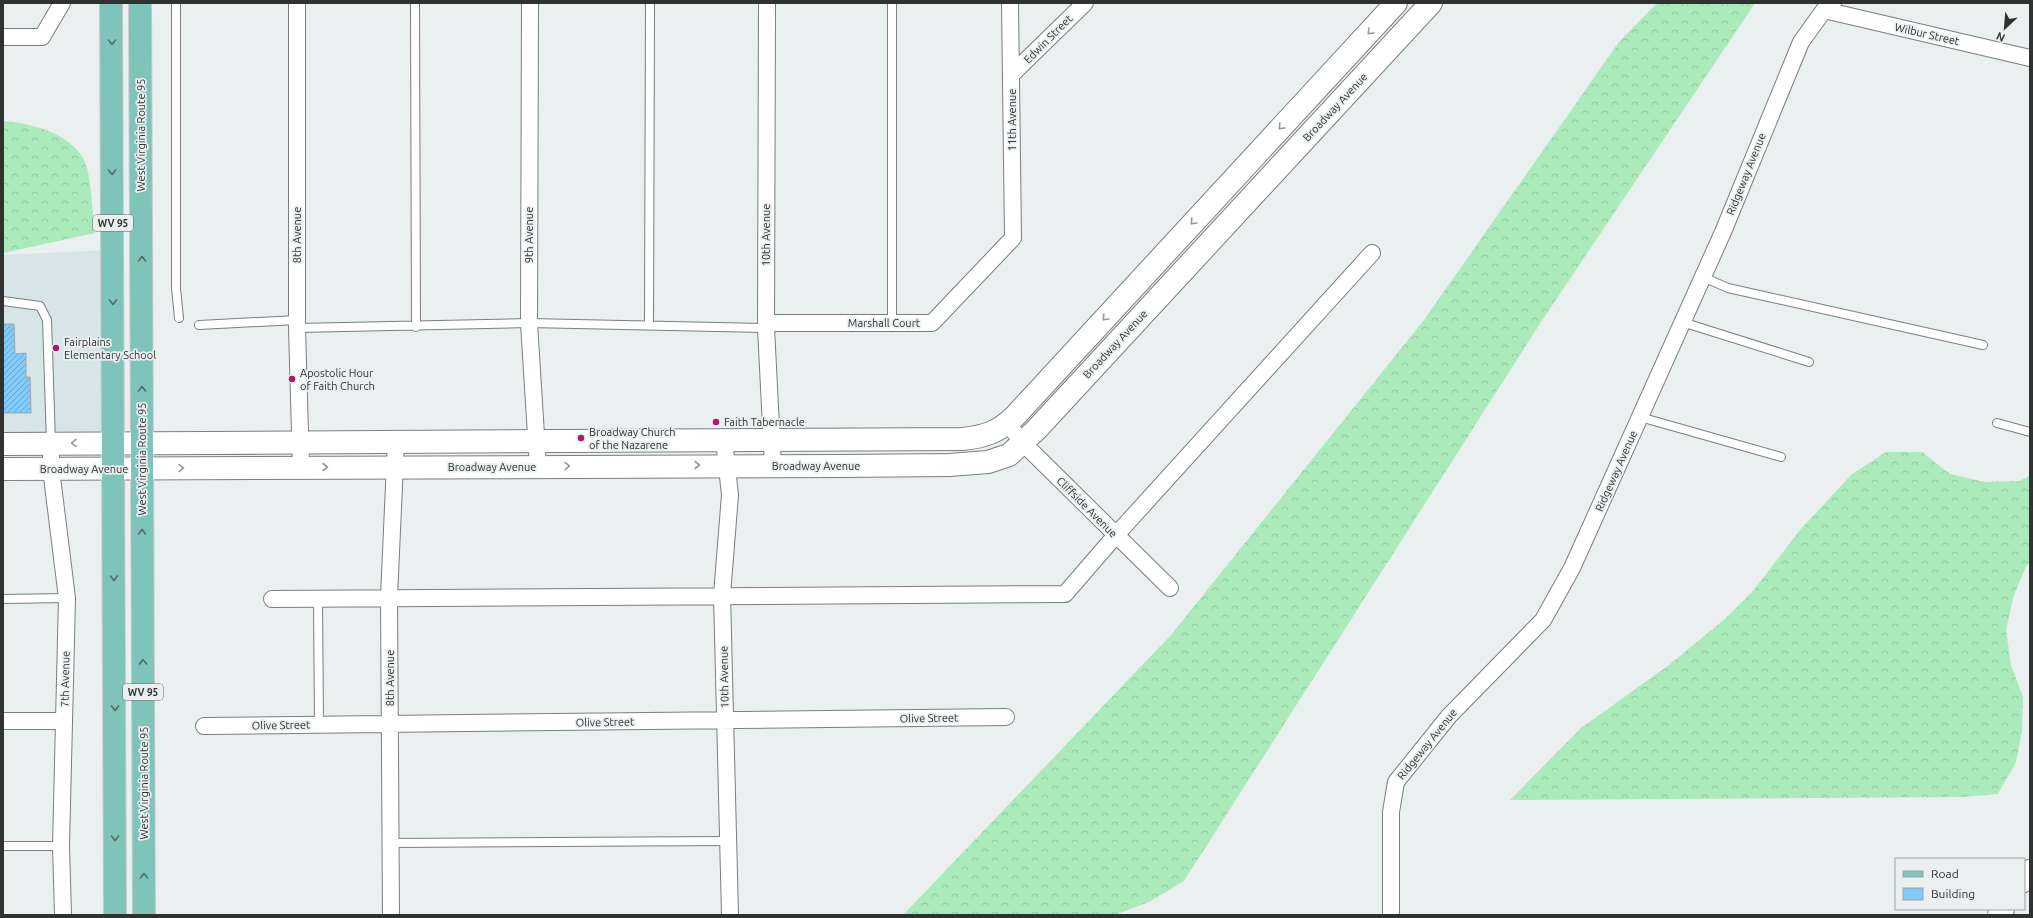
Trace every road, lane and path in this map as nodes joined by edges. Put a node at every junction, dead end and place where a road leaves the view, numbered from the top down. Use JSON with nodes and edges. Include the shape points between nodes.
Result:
{"nodes":[{"id":1,"x":62,"y":3,"type":"edge"},
{"id":2,"x":111,"y":3,"type":"edge"},
{"id":3,"x":140,"y":3,"type":"edge"},
{"id":4,"x":176,"y":3,"type":"edge"},
{"id":5,"x":297,"y":3,"type":"edge"},
{"id":6,"x":415,"y":3,"type":"edge"},
{"id":7,"x":530,"y":3,"type":"edge"},
{"id":8,"x":650,"y":3,"type":"edge"},
{"id":9,"x":766,"y":3,"type":"edge"},
{"id":10,"x":892,"y":3,"type":"edge"},
{"id":11,"x":1010,"y":3,"type":"edge"},
{"id":12,"x":1085,"y":3,"type":"edge"},
{"id":13,"x":1396,"y":3,"type":"edge"},
{"id":14,"x":1431,"y":3,"type":"edge"},
{"id":15,"x":1828,"y":6,"type":"edge"},
{"id":16,"x":3,"y":37,"type":"edge"},
{"id":17,"x":2030,"y":58,"type":"edge"},
{"id":18,"x":1012,"y":74,"type":"junction"},
{"id":19,"x":1012,"y":238,"type":"joint"},
{"id":20,"x":1372,"y":253,"type":"dead end"},
{"id":21,"x":1703,"y":277,"type":"junction"},
{"id":22,"x":3,"y":301,"type":"edge"},
{"id":23,"x":179,"y":318,"type":"dead end"},
{"id":24,"x":1682,"y":322,"type":"junction"},
{"id":25,"x":528,"y":323,"type":"junction"},
{"id":26,"x":892,"y":323,"type":"junction"},
{"id":27,"x":297,"y":324,"type":"junction"},
{"id":28,"x":199,"y":325,"type":"dead end"},
{"id":29,"x":649,"y":326,"type":"junction"},
{"id":30,"x":766,"y":326,"type":"junction"},
{"id":31,"x":416,"y":327,"type":"junction"},
{"id":32,"x":1983,"y":345,"type":"dead end"},
{"id":33,"x":1808,"y":362,"type":"dead end"},
{"id":34,"x":1640,"y":417,"type":"junction"},
{"id":35,"x":1008,"y":423,"type":"junction"},
{"id":36,"x":1997,"y":423,"type":"dead end"},
{"id":37,"x":2030,"y":432,"type":"edge"},
{"id":38,"x":724,"y":440,"type":"junction"},
{"id":39,"x":772,"y":440,"type":"junction"},
{"id":40,"x":396,"y":441,"type":"junction"},
{"id":41,"x":537,"y":441,"type":"junction"},
{"id":42,"x":142,"y":442,"type":"junction"},
{"id":43,"x":301,"y":442,"type":"junction"},
{"id":44,"x":113,"y":443,"type":"junction"},
{"id":45,"x":1023,"y":443,"type":"junction"},
{"id":46,"x":3,"y":444,"type":"edge"},
{"id":47,"x":51,"y":444,"type":"junction"},
{"id":48,"x":1781,"y":457,"type":"dead end"},
{"id":49,"x":726,"y":466,"type":"junction"},
{"id":50,"x":773,"y":466,"type":"junction"},
{"id":51,"x":301,"y":467,"type":"junction"},
{"id":52,"x":538,"y":467,"type":"junction"},
{"id":53,"x":142,"y":468,"type":"junction"},
{"id":54,"x":396,"y":468,"type":"junction"},
{"id":55,"x":3,"y":469,"type":"edge"},
{"id":56,"x":51,"y":469,"type":"junction"},
{"id":57,"x":113,"y":469,"type":"junction"},
{"id":58,"x":1116,"y":535,"type":"junction"},
{"id":59,"x":1170,"y":588,"type":"dead end"},
{"id":60,"x":722,"y":595,"type":"junction"},
{"id":61,"x":389,"y":597,"type":"junction"},
{"id":62,"x":67,"y":598,"type":"junction"},
{"id":63,"x":318,"y":598,"type":"junction"},
{"id":64,"x":3,"y":599,"type":"edge"},
{"id":65,"x":272,"y":599,"type":"dead end"},
{"id":66,"x":1006,"y":717,"type":"dead end"},
{"id":67,"x":725,"y":720,"type":"junction"},
{"id":68,"x":3,"y":721,"type":"edge"},
{"id":69,"x":64,"y":721,"type":"junction"},
{"id":70,"x":390,"y":724,"type":"junction"},
{"id":71,"x":319,"y":725,"type":"junction"},
{"id":72,"x":204,"y":726,"type":"dead end"},
{"id":73,"x":728,"y":841,"type":"junction"},
{"id":74,"x":390,"y":843,"type":"junction"},
{"id":75,"x":3,"y":846,"type":"edge"},
{"id":76,"x":61,"y":846,"type":"junction"},
{"id":77,"x":63,"y":915,"type":"edge"},
{"id":78,"x":115,"y":915,"type":"edge"},
{"id":79,"x":144,"y":915,"type":"edge"},
{"id":80,"x":391,"y":915,"type":"edge"},
{"id":81,"x":730,"y":915,"type":"edge"},
{"id":82,"x":1391,"y":915,"type":"edge"}],
"edges":[{"from":1,"to":16,"type":"street","via":[[42,37]]},
{"from":2,"to":44,"type":"main road","number":"WV 95","one_way":true},
{"from":42,"to":3,"type":"main road","name":"West Virginia Route 95","number":"WV 95","one_way":true},
{"from":4,"to":23,"type":"lane","via":[[176,288]]},
{"from":5,"to":27,"type":"street","name":"8th Avenue"},
{"from":6,"to":31,"type":"lane"},
{"from":7,"to":25,"type":"street","name":"9th Avenue"},
{"from":8,"to":29,"type":"lane"},
{"from":9,"to":30,"type":"street","name":"10th Avenue"},
{"from":10,"to":26,"type":"lane"},
{"from":11,"to":18,"type":"street","name":"11th Avenue"},
{"from":12,"to":18,"type":"street","name":"Edwin Street"},
{"from":13,"to":35,"type":"main road","one_way":true},
{"from":14,"to":45,"type":"main road","name":"Broadway Avenue"},
{"from":15,"to":17,"type":"street","name":"Wilbur Street"},
{"from":15,"to":21,"type":"street","name":"Ridgeway Avenue","via":[[1801,42]]},
{"from":18,"to":19,"type":"street","name":"11th Avenue"},
{"from":19,"to":26,"type":"street","name":"Marshall Court","via":[[932,323]]},
{"from":20,"to":58,"type":"street"},
{"from":21,"to":24,"type":"street","name":"Ridgeway Avenue"},
{"from":21,"to":32,"type":"lane","via":[[1728,288]]},
{"from":22,"to":47,"type":"lane","via":[[40,306],[47,320]]},
{"from":24,"to":33,"type":"lane"},
{"from":24,"to":34,"type":"street","name":"Ridgeway Avenue"},
{"from":25,"to":29,"type":"lane"},
{"from":25,"to":31,"type":"lane"},
{"from":25,"to":41,"type":"street","name":"9th Avenue"},
{"from":26,"to":30,"type":"street","name":"Marshall Court"},
{"from":27,"to":28,"type":"lane"},
{"from":27,"to":31,"type":"lane"},
{"from":27,"to":43,"type":"street","name":"8th Avenue"},
{"from":29,"to":30,"type":"lane"},
{"from":30,"to":39,"type":"street","name":"10th Avenue"},
{"from":34,"to":48,"type":"lane"},
{"from":34,"to":82,"type":"street","name":"Ridgeway Avenue","via":[[1572,568],[1543,620],[1449,716],[1396,782],[1391,812]]},
{"from":35,"to":39,"type":"main road","via":[[986,436],[962,439]]},
{"from":35,"to":45,"type":"street","name":"Cliffside Avenue"},
{"from":36,"to":37,"type":"lane"},
{"from":38,"to":39,"type":"main road"},
{"from":38,"to":41,"type":"main road"},
{"from":38,"to":49,"type":"street","name":"10th Avenue"},
{"from":39,"to":50,"type":"street","name":"10th Avenue"},
{"from":40,"to":41,"type":"main road"},
{"from":40,"to":43,"type":"main road"},
{"from":40,"to":54,"type":"street","name":"8th Avenue"},
{"from":41,"to":52,"type":"street","name":"9th Avenue"},
{"from":42,"to":43,"type":"main road"},
{"from":42,"to":44,"type":"main road"},
{"from":42,"to":53,"type":"main road","name":"West Virginia Route 95","number":"WV 95"},
{"from":43,"to":51,"type":"street","name":"8th Avenue"},
{"from":44,"to":47,"type":"main road","one_way":true},
{"from":44,"to":57,"type":"main road","number":"WV 95"},
{"from":45,"to":50,"type":"main road","name":"Broadway Avenue","via":[[999,459],[974,464]]},
{"from":45,"to":58,"type":"street","name":"Cliffside Avenue"},
{"from":46,"to":47,"type":"main road"},
{"from":47,"to":56,"type":"street","name":"7th Avenue"},
{"from":49,"to":50,"type":"main road","name":"Broadway Avenue"},
{"from":52,"to":49,"type":"main road","name":"Broadway Avenue","one_way":true},
{"from":49,"to":60,"type":"street","name":"10th Avenue","via":[[730,495]]},
{"from":53,"to":51,"type":"main road","name":"Broadway Avenue","one_way":true},
{"from":51,"to":54,"type":"main road","name":"Broadway Avenue","one_way":true},
{"from":52,"to":54,"type":"main road","name":"Broadway Avenue"},
{"from":53,"to":57,"type":"main road","name":"Broadway Avenue"},
{"from":79,"to":53,"type":"main road","name":"West Virginia Route 95","number":"WV 95","one_way":true},
{"from":54,"to":61,"type":"street","name":"8th Avenue"},
{"from":55,"to":56,"type":"main road","name":"Broadway Avenue"},
{"from":56,"to":57,"type":"main road","name":"Broadway Avenue"},
{"from":56,"to":62,"type":"street","name":"7th Avenue"},
{"from":57,"to":78,"type":"main road","number":"WV 95","one_way":true},
{"from":58,"to":59,"type":"street","name":"Cliffside Avenue"},
{"from":58,"to":60,"type":"street","via":[[1064,594]]},
{"from":60,"to":61,"type":"street"},
{"from":60,"to":67,"type":"street","name":"10th Avenue"},
{"from":61,"to":63,"type":"street"},
{"from":61,"to":70,"type":"street","name":"8th Avenue"},
{"from":62,"to":64,"type":"lane"},
{"from":62,"to":69,"type":"street","name":"7th Avenue"},
{"from":63,"to":65,"type":"street"},
{"from":63,"to":71,"type":"lane"},
{"from":66,"to":67,"type":"street","name":"Olive Street"},
{"from":67,"to":70,"type":"street","name":"Olive Street"},
{"from":67,"to":73,"type":"street","name":"10th Avenue"},
{"from":68,"to":69,"type":"street"},
{"from":69,"to":76,"type":"street","name":"7th Avenue"},
{"from":70,"to":71,"type":"street","name":"Olive Street"},
{"from":70,"to":74,"type":"street","name":"8th Avenue"},
{"from":71,"to":72,"type":"street","name":"Olive Street"},
{"from":73,"to":74,"type":"lane"},
{"from":73,"to":81,"type":"street","name":"10th Avenue"},
{"from":74,"to":80,"type":"street","name":"8th Avenue"},
{"from":75,"to":76,"type":"lane"},
{"from":76,"to":77,"type":"street","name":"7th Avenue"}]}
